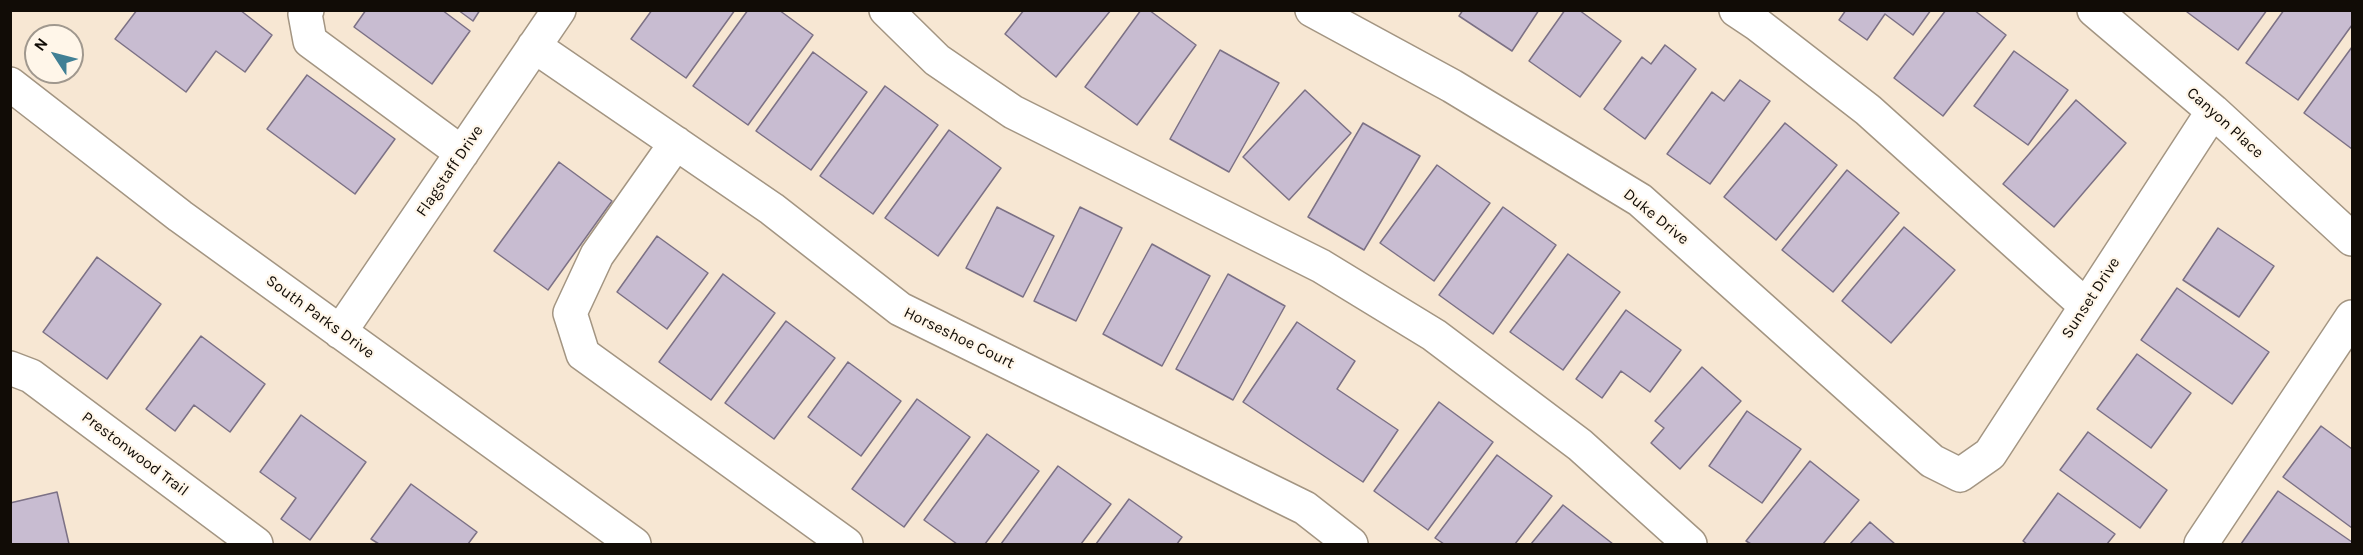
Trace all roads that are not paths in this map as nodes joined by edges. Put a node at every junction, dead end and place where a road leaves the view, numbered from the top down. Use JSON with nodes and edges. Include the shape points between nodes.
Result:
{"nodes":[{"id":1,"x":307,"y":10,"type":"edge"},
{"id":2,"x":559,"y":10,"type":"edge"},
{"id":3,"x":886,"y":10,"type":"edge"},
{"id":4,"x":1312,"y":10,"type":"edge"},
{"id":5,"x":1736,"y":10,"type":"edge"},
{"id":6,"x":2094,"y":10,"type":"edge"},
{"id":7,"x":534,"y":46,"type":"junction"},
{"id":8,"x":10,"y":84,"type":"edge"},
{"id":9,"x":2213,"y":111,"type":"junction"},
{"id":10,"x":676,"y":143,"type":"junction"},
{"id":11,"x":462,"y":153,"type":"junction"},
{"id":12,"x":2352,"y":239,"type":"edge"},
{"id":13,"x":2086,"y":306,"type":"junction"},
{"id":14,"x":2352,"y":317,"type":"edge"},
{"id":15,"x":340,"y":332,"type":"junction"},
{"id":16,"x":10,"y":368,"type":"edge"},
{"id":17,"x":1960,"y":475,"type":"joint"},
{"id":18,"x":256,"y":544,"type":"edge"},
{"id":19,"x":634,"y":544,"type":"edge"},
{"id":20,"x":846,"y":544,"type":"edge"},
{"id":21,"x":1351,"y":544,"type":"edge"},
{"id":22,"x":1690,"y":544,"type":"edge"},
{"id":23,"x":2202,"y":544,"type":"edge"}],
"edges":[{"from":1,"to":11,"type":"street","via":[[310,41]]},
{"from":2,"to":7,"type":"street","name":"Flagstaff Drive"},
{"from":3,"to":22,"type":"street","via":[[937,60],[1013,112],[1321,267],[1434,335],[1580,445]]},
{"from":4,"to":17,"type":"street","name":"Duke Drive","via":[[1452,86],[1640,200],[1932,462]]},
{"from":5,"to":13,"type":"street","via":[[1868,110]]},
{"from":6,"to":9,"type":"street","name":"Canyon Place"},
{"from":7,"to":10,"type":"street","name":"Horseshoe Court"},
{"from":7,"to":11,"type":"street","name":"Flagstaff Drive"},
{"from":8,"to":15,"type":"street","name":"South Parks Drive","via":[[180,216]]},
{"from":9,"to":12,"type":"street","name":"Canyon Place"},
{"from":9,"to":13,"type":"street","name":"Sunset Drive"},
{"from":10,"to":20,"type":"street","via":[[597,255],[570,313],[583,354]]},
{"from":10,"to":21,"type":"street","name":"Horseshoe Court","via":[[772,209],[900,309],[1305,508]]},
{"from":11,"to":15,"type":"street","name":"Flagstaff Drive"},
{"from":13,"to":17,"type":"street","name":"Sunset Drive","via":[[1990,454]]},
{"from":14,"to":23,"type":"street"},
{"from":15,"to":19,"type":"street","name":"South Parks Drive"},
{"from":16,"to":18,"type":"street","name":"Prestonwood Trail","via":[[31,376]]}]}
